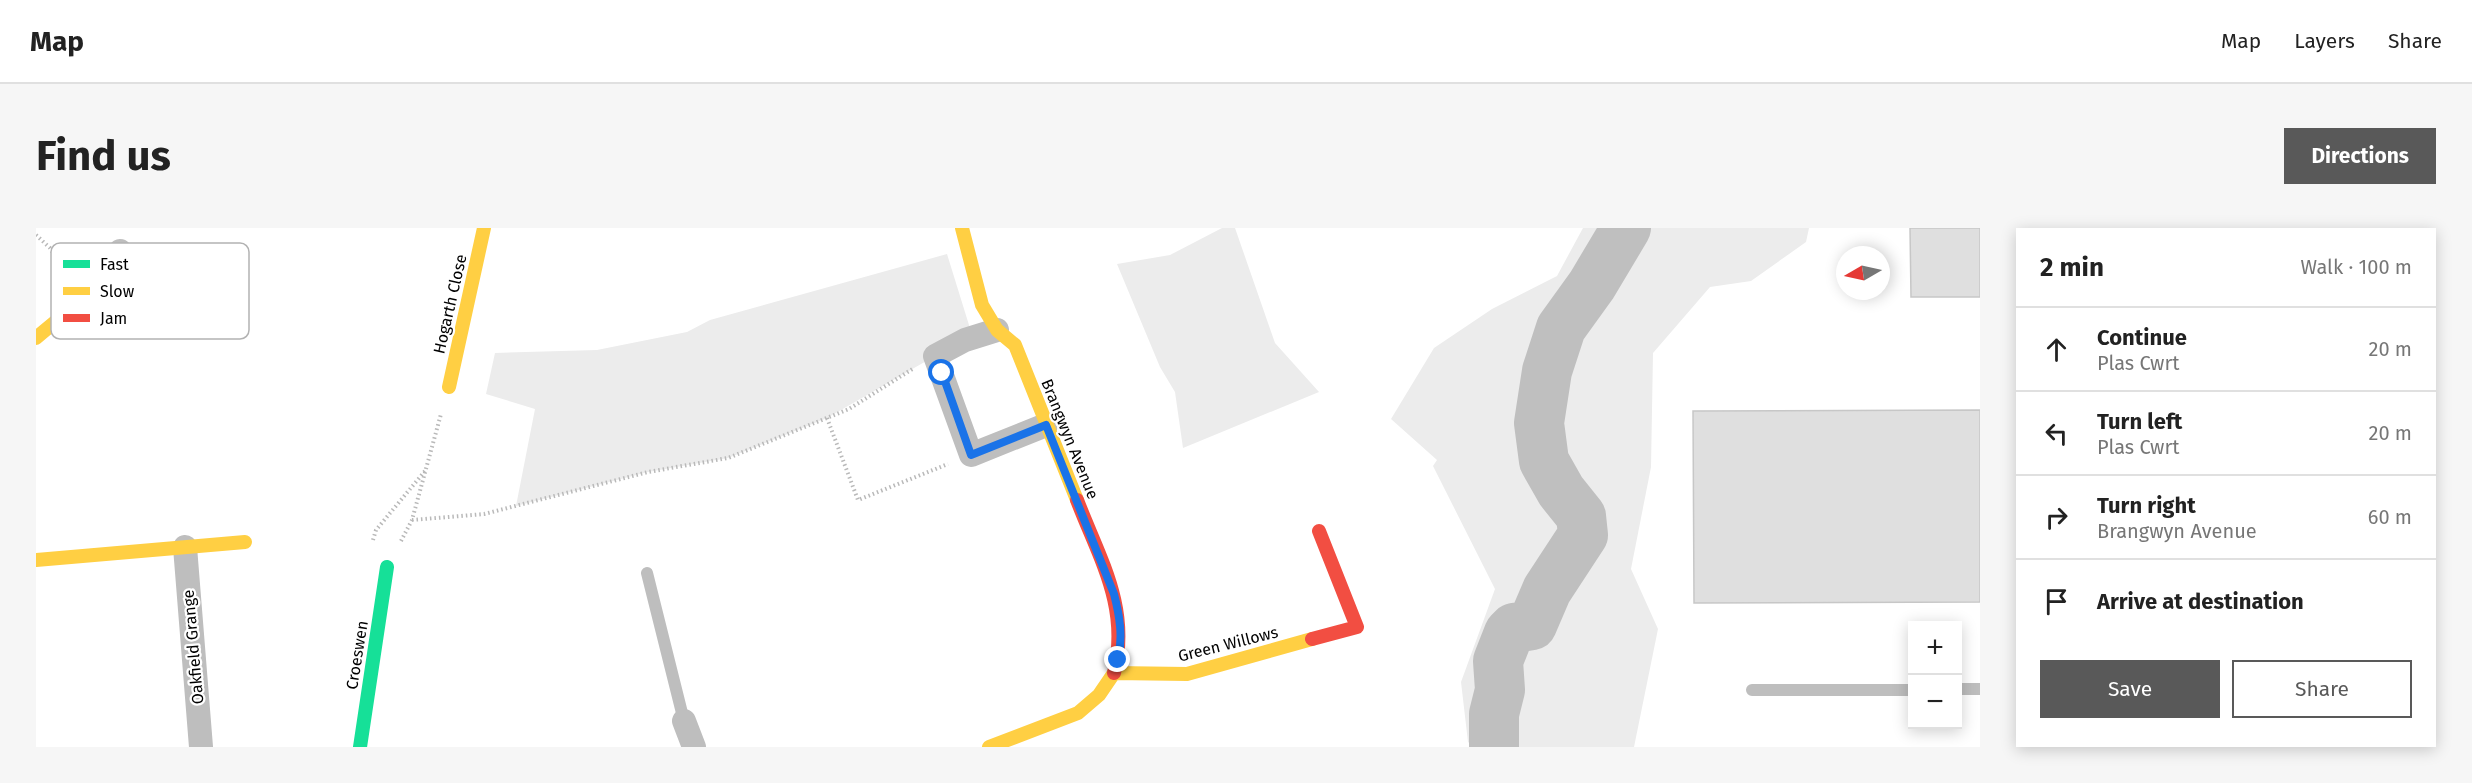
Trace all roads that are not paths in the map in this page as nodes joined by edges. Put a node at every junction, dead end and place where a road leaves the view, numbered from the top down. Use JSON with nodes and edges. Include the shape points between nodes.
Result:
{"nodes":[{"id":1,"x":484,"y":228,"type":"edge"},
{"id":2,"x":962,"y":228,"type":"edge"},
{"id":3,"x":51,"y":325,"type":"edge"},
{"id":4,"x":997,"y":330,"type":"junction"},
{"id":5,"x":36,"y":338,"type":"edge"},
{"id":6,"x":449,"y":387,"type":"road end"},
{"id":7,"x":1046,"y":425,"type":"junction"},
{"id":8,"x":1319,"y":531,"type":"dead end"},
{"id":9,"x":245,"y":542,"type":"dead end"},
{"id":10,"x":185,"y":547,"type":"junction"},
{"id":11,"x":36,"y":560,"type":"edge"},
{"id":12,"x":387,"y":567,"type":"dead end"},
{"id":13,"x":647,"y":573,"type":"dead end"},
{"id":14,"x":1114,"y":673,"type":"junction"},
{"id":15,"x":1962,"y":689,"type":"edge"},
{"id":16,"x":1980,"y":689,"type":"edge"},
{"id":17,"x":1752,"y":690,"type":"dead end"},
{"id":18,"x":1908,"y":690,"type":"edge"},
{"id":19,"x":684,"y":721,"type":"joint"},
{"id":20,"x":201,"y":747,"type":"edge"},
{"id":21,"x":360,"y":747,"type":"edge"},
{"id":22,"x":694,"y":747,"type":"edge"},
{"id":23,"x":989,"y":747,"type":"edge"}],
"edges":[{"from":1,"to":6,"type":"street","name":"Hogarth Close"},
{"from":2,"to":4,"type":"street","name":"Brangwyn Avenue","via":[[982,305]]},
{"from":3,"to":5,"type":"street"},
{"from":4,"to":7,"type":"street","name":"Brangwyn Avenue","via":[[1015,345]]},
{"from":4,"to":7,"type":"street","via":[[965,340],[935,356],[971,455]]},
{"from":7,"to":14,"type":"street","name":"Brangwyn Avenue","via":[[1114,594],[1121,620]]},
{"from":8,"to":14,"type":"street","name":"Green Willows","via":[[1357,627],[1187,674]]},
{"from":9,"to":10,"type":"street"},
{"from":10,"to":11,"type":"street"},
{"from":10,"to":20,"type":"street","name":"Oakfield Grange"},
{"from":12,"to":21,"type":"street","name":"Croeswen"},
{"from":13,"to":19,"type":"lane"},
{"from":14,"to":23,"type":"street","via":[[1078,713]]},
{"from":15,"to":16,"type":"lane"},
{"from":17,"to":18,"type":"lane"},
{"from":19,"to":22,"type":"street"}]}
